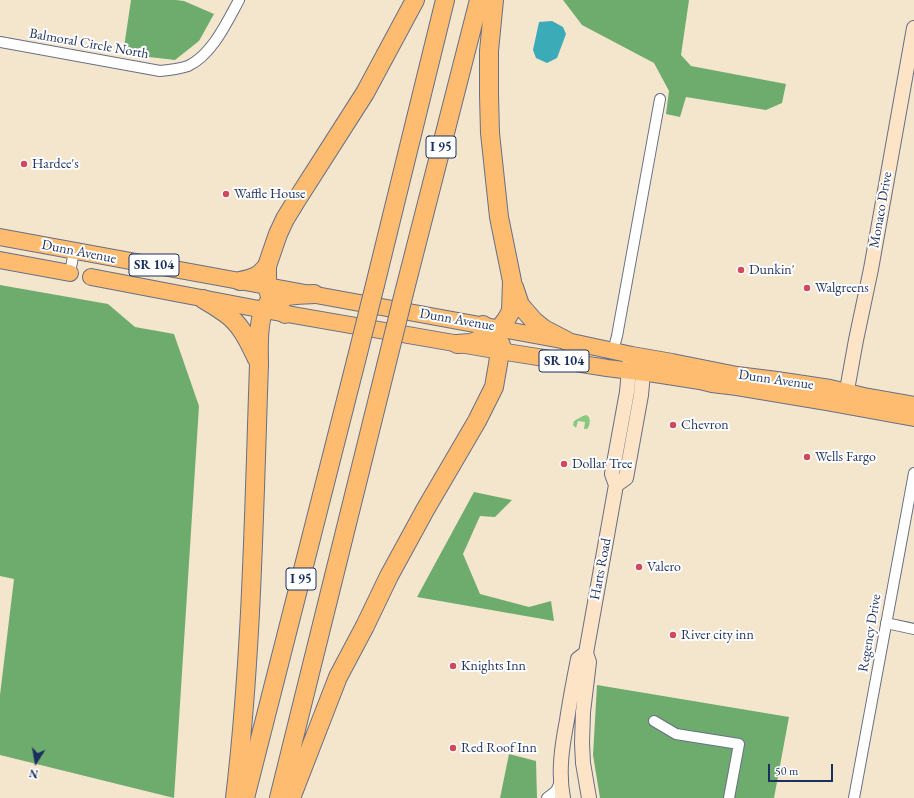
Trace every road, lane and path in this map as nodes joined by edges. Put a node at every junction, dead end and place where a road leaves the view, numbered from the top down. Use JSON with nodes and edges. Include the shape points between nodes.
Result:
{"nodes":[{"id":1,"x":239,"y":0,"type":"edge"},
{"id":2,"x":415,"y":0,"type":"edge"},
{"id":3,"x":444,"y":0,"type":"edge"},
{"id":4,"x":479,"y":0,"type":"edge"},
{"id":5,"x":494,"y":0,"type":"edge"},
{"id":6,"x":914,"y":28,"type":"edge"},
{"id":7,"x":0,"y":42,"type":"edge"},
{"id":8,"x":660,"y":99,"type":"dead end"},
{"id":9,"x":0,"y":237,"type":"edge"},
{"id":10,"x":74,"y":251,"type":"junction"},
{"id":11,"x":0,"y":260,"type":"edge"},
{"id":12,"x":267,"y":266,"type":"junction"},
{"id":13,"x":70,"y":273,"type":"junction"},
{"id":14,"x":91,"y":277,"type":"joint"},
{"id":15,"x":240,"y":281,"type":"junction"},
{"id":16,"x":512,"y":281,"type":"junction"},
{"id":17,"x":314,"y":294,"type":"joint"},
{"id":18,"x":203,"y":299,"type":"junction"},
{"id":19,"x":267,"y":299,"type":"junction"},
{"id":20,"x":285,"y":314,"type":"joint"},
{"id":21,"x":493,"y":329,"type":"junction"},
{"id":22,"x":567,"y":341,"type":"junction"},
{"id":23,"x":457,"y":344,"type":"junction"},
{"id":24,"x":500,"y":351,"type":"junction"},
{"id":25,"x":613,"y":351,"type":"junction"},
{"id":26,"x":259,"y":364,"type":"junction"},
{"id":27,"x":637,"y":364,"type":"junction"},
{"id":28,"x":846,"y":398,"type":"junction"},
{"id":29,"x":914,"y":405,"type":"edge"},
{"id":30,"x":914,"y":418,"type":"edge"},
{"id":31,"x":914,"y":473,"type":"edge"},
{"id":32,"x":886,"y":623,"type":"junction"},
{"id":33,"x":914,"y":629,"type":"edge"},
{"id":34,"x":586,"y":653,"type":"junction"},
{"id":35,"x":654,"y":721,"type":"dead end"},
{"id":36,"x":561,"y":780,"type":"junction"},
{"id":37,"x":234,"y":798,"type":"edge"},
{"id":38,"x":245,"y":798,"type":"edge"},
{"id":39,"x":279,"y":798,"type":"edge"},
{"id":40,"x":291,"y":798,"type":"edge"},
{"id":41,"x":547,"y":798,"type":"edge"},
{"id":42,"x":564,"y":798,"type":"edge"},
{"id":43,"x":588,"y":798,"type":"edge"},
{"id":44,"x":729,"y":798,"type":"edge"},
{"id":45,"x":854,"y":798,"type":"edge"}],
"edges":[{"from":1,"to":7,"type":"street","name":"Balmoral Circle North","via":[[224,27],[201,58],[188,66],[174,70],[160,71]]},
{"from":2,"to":12,"type":"highway","via":[[365,93],[285,219]]},
{"from":3,"to":38,"type":"highway","number":"I 95","bridge":true,"via":[[375,285]]},
{"from":4,"to":39,"type":"highway","number":"I 95","bridge":true},
{"from":5,"to":16,"type":"highway","via":[[489,50],[490,133],[499,217]]},
{"from":6,"to":28,"type":"street","name":"Monaco Drive"},
{"from":8,"to":25,"type":"street"},
{"from":9,"to":10,"type":"main road","name":"Dunn Avenue","number":"SR 104"},
{"from":10,"to":13,"type":"street"},
{"from":10,"to":15,"type":"main road","name":"Dunn Avenue","number":"SR 104"},
{"from":11,"to":13,"type":"main road","name":"Dunn Avenue","number":"SR 104"},
{"from":12,"to":15,"type":"highway","via":[[259,275]]},
{"from":12,"to":19,"type":"highway"},
{"from":13,"to":14,"type":"street","name":"Dunn Avenue","number":"SR 104"},
{"from":14,"to":18,"type":"main road","name":"Dunn Avenue","number":"SR 104"},
{"from":15,"to":19,"type":"main road","name":"Dunn Avenue","number":"SR 104"},
{"from":16,"to":21,"type":"highway","via":[[511,311],[506,320]]},
{"from":16,"to":22,"type":"highway","via":[[520,304],[534,321]]},
{"from":17,"to":19,"type":"highway"},
{"from":17,"to":21,"type":"main road","name":"Dunn Avenue","number":"SR 104"},
{"from":18,"to":19,"type":"main road","name":"Dunn Avenue","number":"SR 104"},
{"from":18,"to":26,"type":"highway","via":[[226,313],[239,326],[250,342]]},
{"from":19,"to":20,"type":"highway"},
{"from":19,"to":26,"type":"highway","via":[[260,320]]},
{"from":20,"to":23,"type":"main road","name":"Dunn Avenue","number":"SR 104"},
{"from":21,"to":22,"type":"main road","name":"Dunn Avenue","number":"SR 104"},
{"from":21,"to":23,"type":"highway","via":[[471,343]]},
{"from":21,"to":24,"type":"highway","via":[[501,345]]},
{"from":22,"to":25,"type":"main road","name":"Dunn Avenue","number":"SR 104"},
{"from":23,"to":24,"type":"main road","name":"Dunn Avenue","number":"SR 104"},
{"from":24,"to":27,"type":"main road","name":"Dunn Avenue","number":"SR 104","via":[[599,367]]},
{"from":24,"to":40,"type":"highway","via":[[494,387],[486,405],[389,576],[338,677]]},
{"from":25,"to":27,"type":"main road","name":"Dunn Avenue","number":"SR 104"},
{"from":26,"to":37,"type":"highway","via":[[250,610],[245,695]]},
{"from":27,"to":28,"type":"main road","name":"Dunn Avenue","number":"SR 104","via":[[672,362],[737,375],[823,387]]},
{"from":27,"to":34,"type":"street","name":"Harts Road","via":[[627,392],[612,474],[616,485]]},
{"from":28,"to":29,"type":"main road","name":"Dunn Avenue","number":"SR 104","via":[[876,398]]},
{"from":28,"to":30,"type":"main road","name":"Dunn Avenue","number":"SR 104"},
{"from":31,"to":32,"type":"street","name":"Regency Drive"},
{"from":32,"to":33,"type":"street"},
{"from":32,"to":45,"type":"street","name":"Regency Drive"},
{"from":34,"to":36,"type":"street","name":"Harts Road","via":[[578,659],[560,762]]},
{"from":34,"to":43,"type":"street","name":"Harts Road","via":[[589,662],[582,742]]},
{"from":35,"to":44,"type":"street","via":[[676,734],[739,744]]},
{"from":36,"to":41,"type":"street","via":[[556,791]]},
{"from":36,"to":42,"type":"street","name":"Harts Road"}]}
